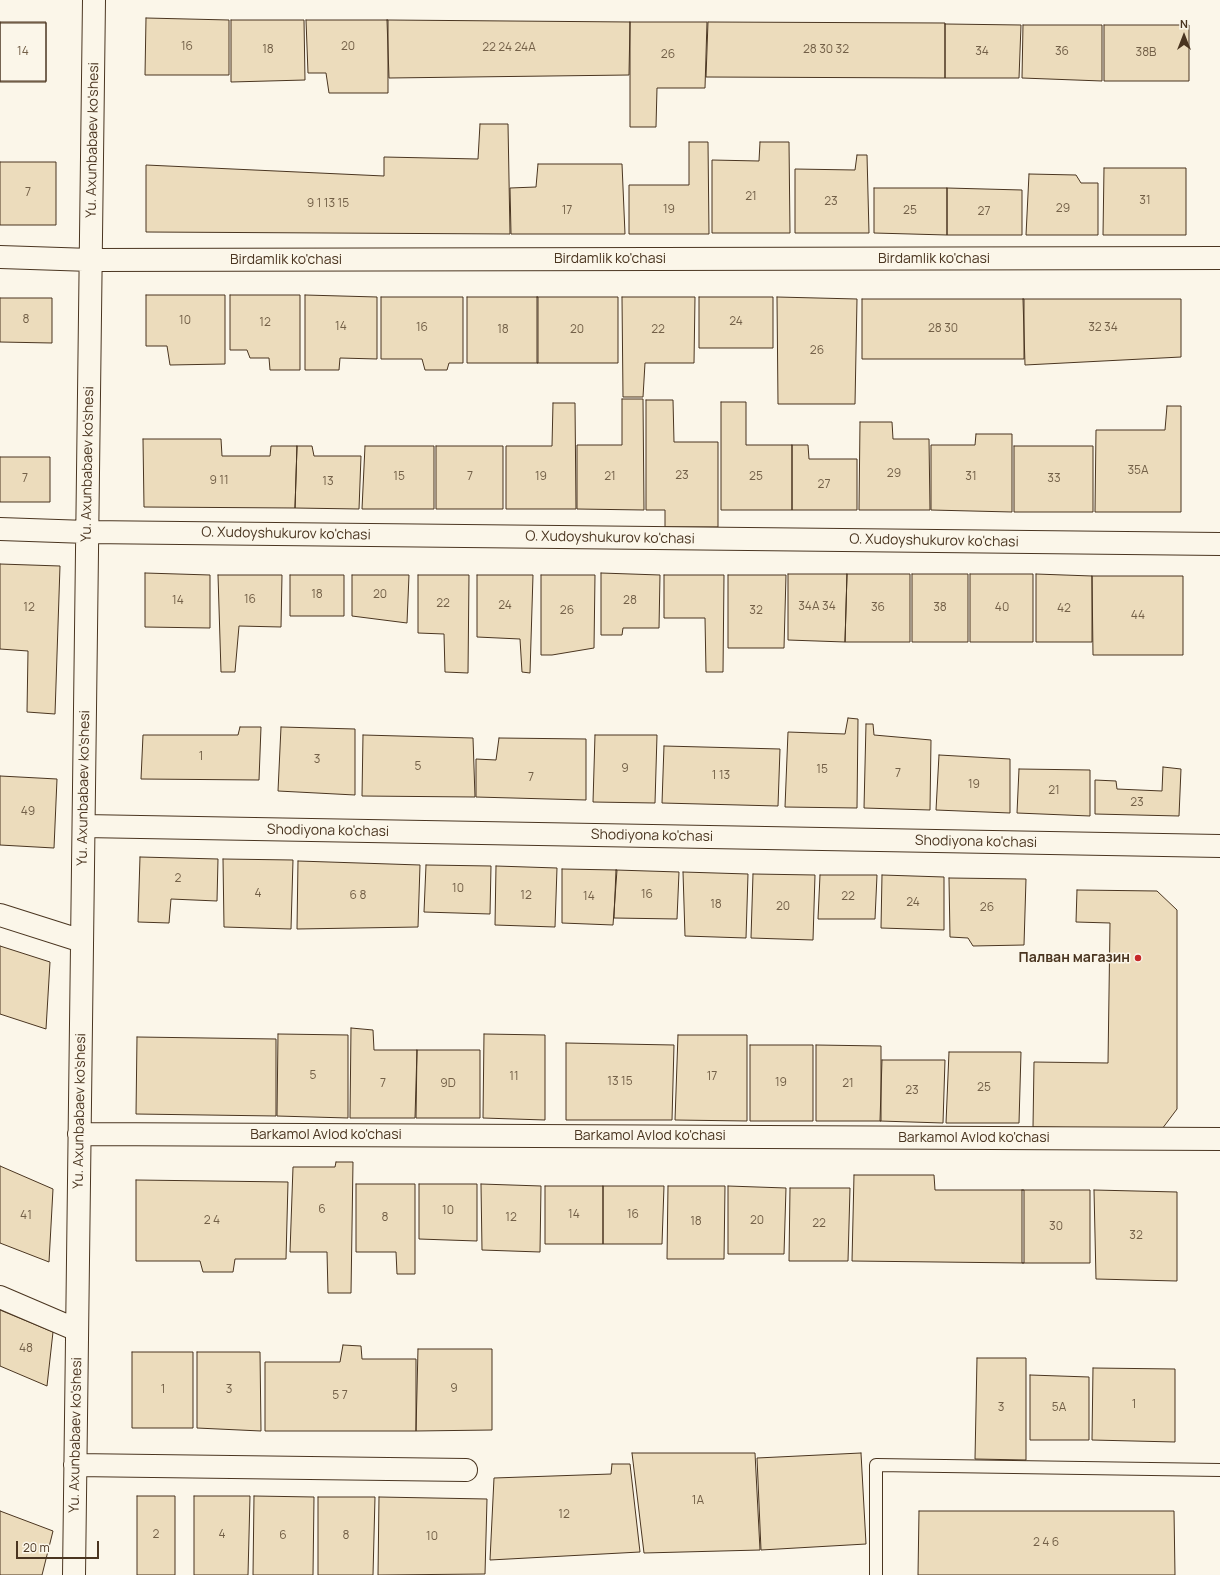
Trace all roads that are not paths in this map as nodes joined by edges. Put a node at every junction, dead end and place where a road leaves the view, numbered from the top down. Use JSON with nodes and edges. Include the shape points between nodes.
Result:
{"nodes":[{"id":1,"x":94,"y":0,"type":"edge"},
{"id":2,"x":0,"y":257,"type":"edge"},
{"id":3,"x":1220,"y":258,"type":"edge"},
{"id":4,"x":91,"y":260,"type":"junction"},
{"id":5,"x":0,"y":529,"type":"edge"},
{"id":6,"x":87,"y":532,"type":"junction"},
{"id":7,"x":1220,"y":544,"type":"edge"},
{"id":8,"x":84,"y":826,"type":"junction"},
{"id":9,"x":1220,"y":846,"type":"edge"},
{"id":10,"x":0,"y":914,"type":"edge"},
{"id":11,"x":82,"y":941,"type":"junction"},
{"id":12,"x":80,"y":1134,"type":"junction"},
{"id":13,"x":1220,"y":1139,"type":"edge"},
{"id":14,"x":0,"y":1297,"type":"edge"},
{"id":15,"x":77,"y":1330,"type":"junction"},
{"id":16,"x":75,"y":1465,"type":"junction"},
{"id":17,"x":466,"y":1470,"type":"dead end"},
{"id":18,"x":1220,"y":1470,"type":"edge"},
{"id":19,"x":74,"y":1575,"type":"edge"},
{"id":20,"x":876,"y":1575,"type":"edge"}],
"edges":[{"from":1,"to":4,"type":"street","name":"Yu. Axunbabaev ko'shesi"},
{"from":2,"to":4,"type":"street","name":"Birdamlik ko'chasi"},
{"from":3,"to":4,"type":"street","name":"Birdamlik ko'chasi"},
{"from":4,"to":6,"type":"street","name":"Yu. Axunbabaev ko'shesi"},
{"from":5,"to":6,"type":"street","name":"O. Xudoyshukurov ko'chasi"},
{"from":6,"to":7,"type":"street","name":"O. Xudoyshukurov ko'chasi"},
{"from":6,"to":8,"type":"street","name":"Yu. Axunbabaev ko'shesi"},
{"from":8,"to":9,"type":"street","name":"Shodiyona ko'chasi"},
{"from":8,"to":11,"type":"street","name":"Yu. Axunbabaev ko'shesi"},
{"from":10,"to":11,"type":"street"},
{"from":11,"to":12,"type":"street","name":"Yu. Axunbabaev ko'shesi"},
{"from":12,"to":13,"type":"street","name":"Barkamol Avlod ko'chasi"},
{"from":12,"to":15,"type":"street","name":"Yu. Axunbabaev ko'shesi"},
{"from":14,"to":15,"type":"street"},
{"from":15,"to":16,"type":"street","name":"Yu. Axunbabaev ko'shesi"},
{"from":16,"to":17,"type":"street"},
{"from":16,"to":19,"type":"street","name":"Yu. Axunbabaev ko'shesi"},
{"from":18,"to":20,"type":"lane","via":[[876,1465]]}]}
